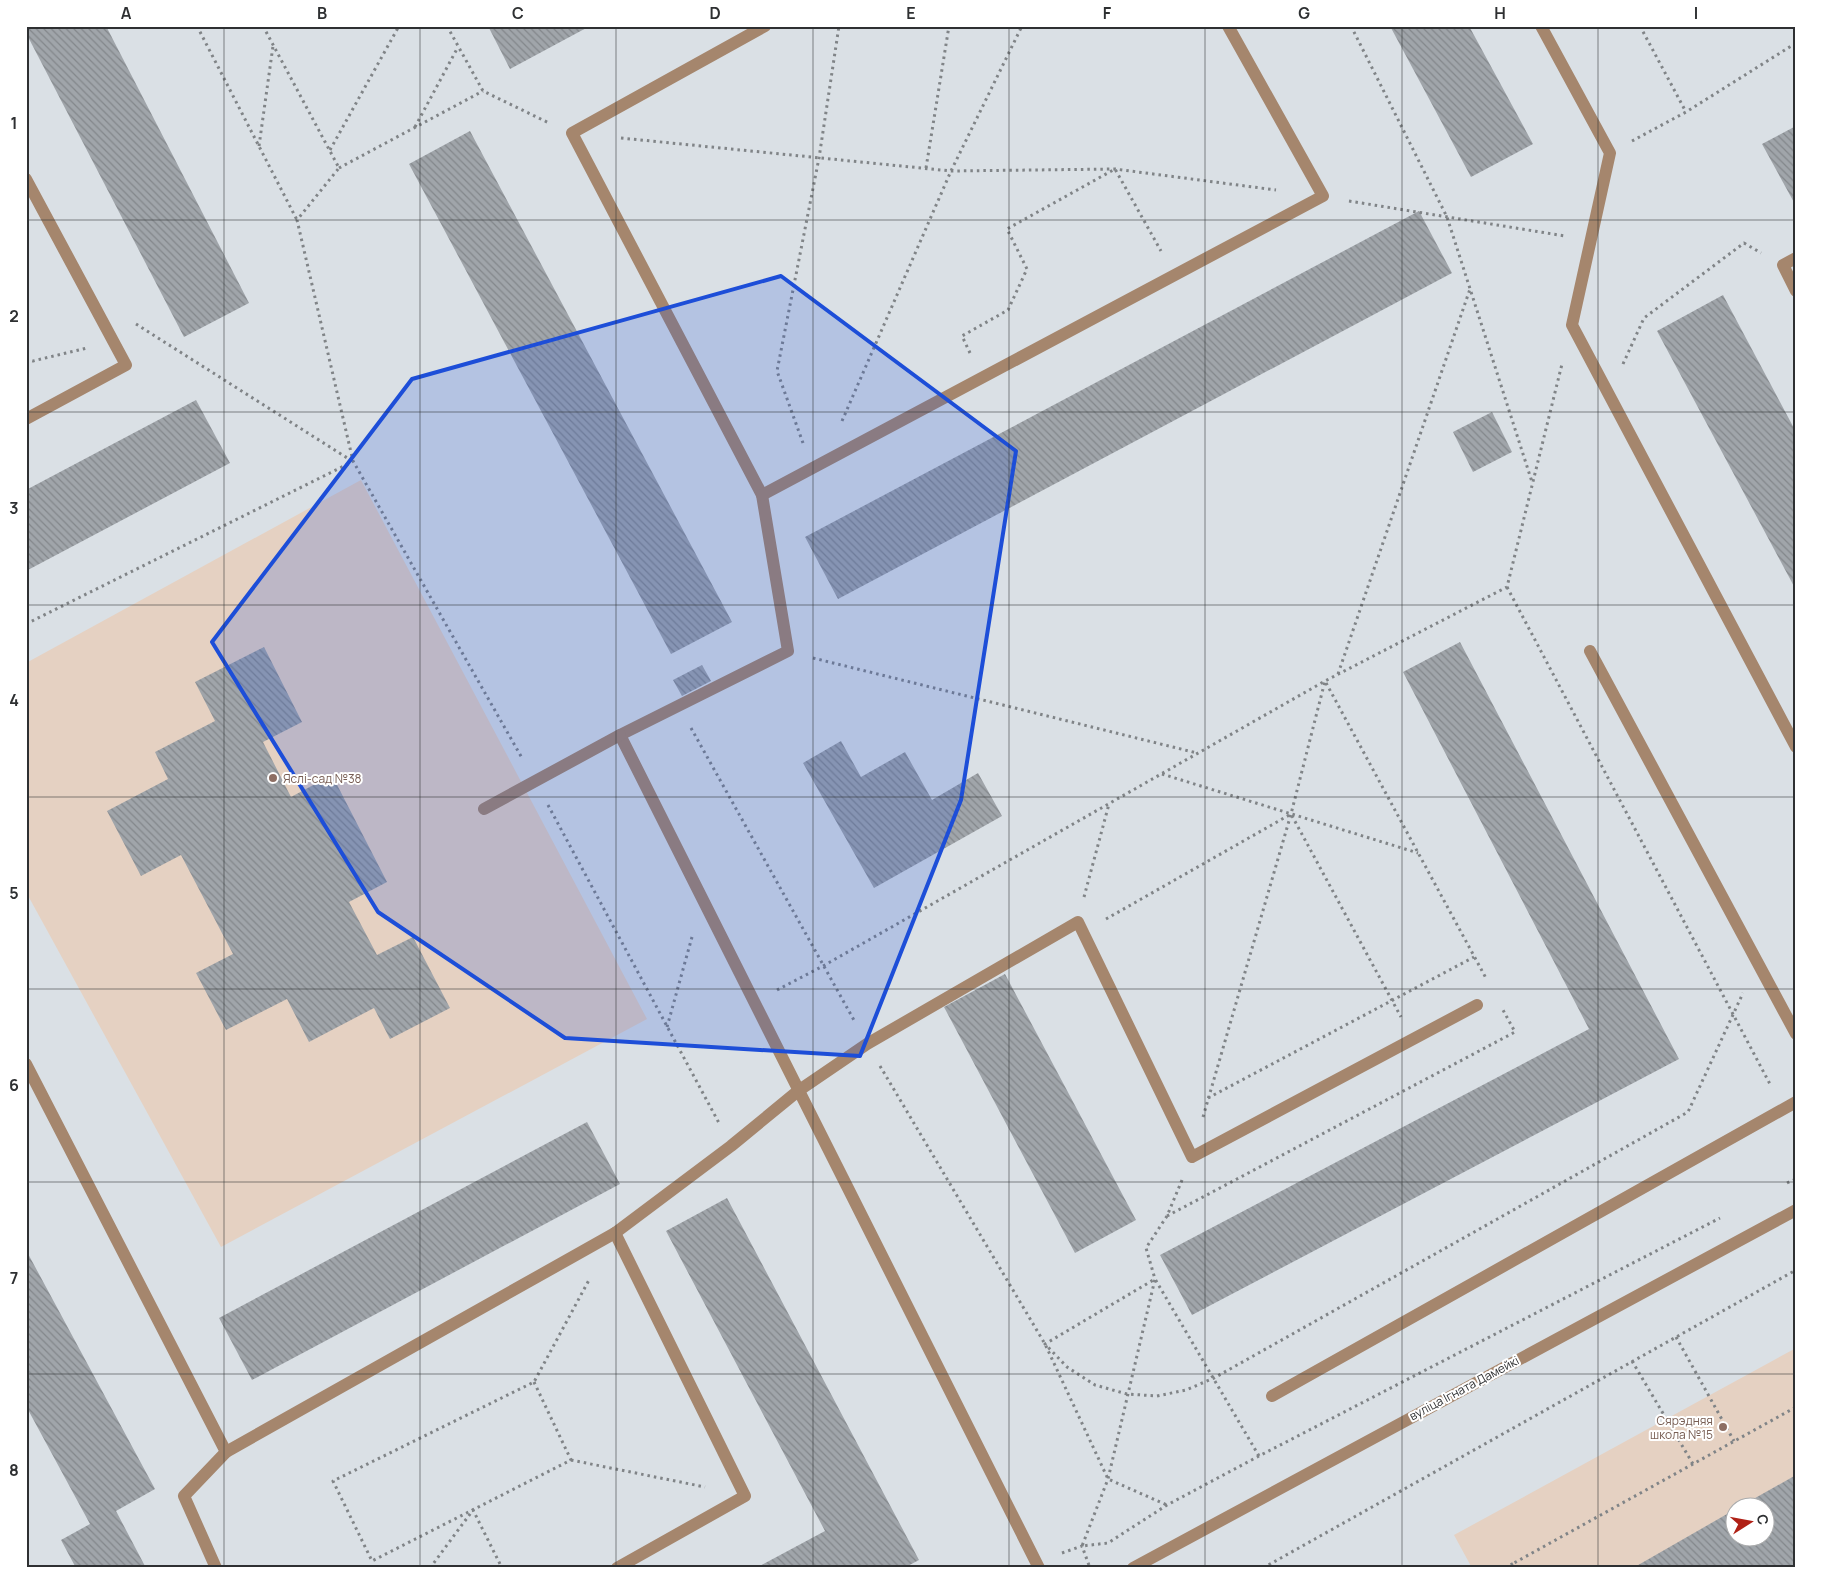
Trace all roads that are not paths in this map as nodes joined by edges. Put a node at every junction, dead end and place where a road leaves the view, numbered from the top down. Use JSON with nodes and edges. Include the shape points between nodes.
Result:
{"nodes":[{"id":1,"x":765,"y":26,"type":"edge"},
{"id":2,"x":1228,"y":26,"type":"edge"},
{"id":3,"x":1541,"y":26,"type":"edge"},
{"id":4,"x":26,"y":179,"type":"edge"},
{"id":5,"x":1796,"y":258,"type":"edge"},
{"id":6,"x":1796,"y":290,"type":"edge"},
{"id":7,"x":26,"y":419,"type":"edge"},
{"id":8,"x":762,"y":495,"type":"junction"},
{"id":9,"x":1590,"y":651,"type":"dead end"},
{"id":10,"x":620,"y":735,"type":"junction"},
{"id":11,"x":1796,"y":747,"type":"edge"},
{"id":12,"x":484,"y":809,"type":"dead end"},
{"id":13,"x":1477,"y":1005,"type":"dead end"},
{"id":14,"x":1796,"y":1034,"type":"edge"},
{"id":15,"x":26,"y":1064,"type":"edge"},
{"id":16,"x":798,"y":1091,"type":"junction"},
{"id":17,"x":1796,"y":1102,"type":"edge"},
{"id":18,"x":1796,"y":1210,"type":"edge"},
{"id":19,"x":615,"y":1233,"type":"junction"},
{"id":20,"x":1272,"y":1396,"type":"dead end"},
{"id":21,"x":226,"y":1452,"type":"junction"},
{"id":22,"x":1038,"y":1565,"type":"edge"},
{"id":23,"x":216,"y":1568,"type":"edge"},
{"id":24,"x":617,"y":1568,"type":"edge"},
{"id":25,"x":1133,"y":1568,"type":"edge"}],
"edges":[{"from":1,"to":8,"type":"street","via":[[572,133]]},
{"from":2,"to":8,"type":"street","via":[[1323,196]]},
{"from":3,"to":11,"type":"street","via":[[1610,153],[1572,325]]},
{"from":4,"to":7,"type":"street","via":[[126,365]]},
{"from":5,"to":6,"type":"street","via":[[1783,265]]},
{"from":8,"to":10,"type":"street","via":[[788,651]]},
{"from":9,"to":14,"type":"street"},
{"from":10,"to":12,"type":"street"},
{"from":10,"to":16,"type":"street"},
{"from":13,"to":16,"type":"street","via":[[1192,1158],[1080,927],[867,1044]]},
{"from":15,"to":21,"type":"street"},
{"from":16,"to":19,"type":"street"},
{"from":16,"to":22,"type":"street"},
{"from":17,"to":20,"type":"street"},
{"from":18,"to":25,"type":"street","name":"вуліца Ігната Дамейкі"},
{"from":19,"to":21,"type":"street"},
{"from":19,"to":24,"type":"street","via":[[745,1496]]},
{"from":21,"to":23,"type":"street","via":[[184,1496]]}]}
